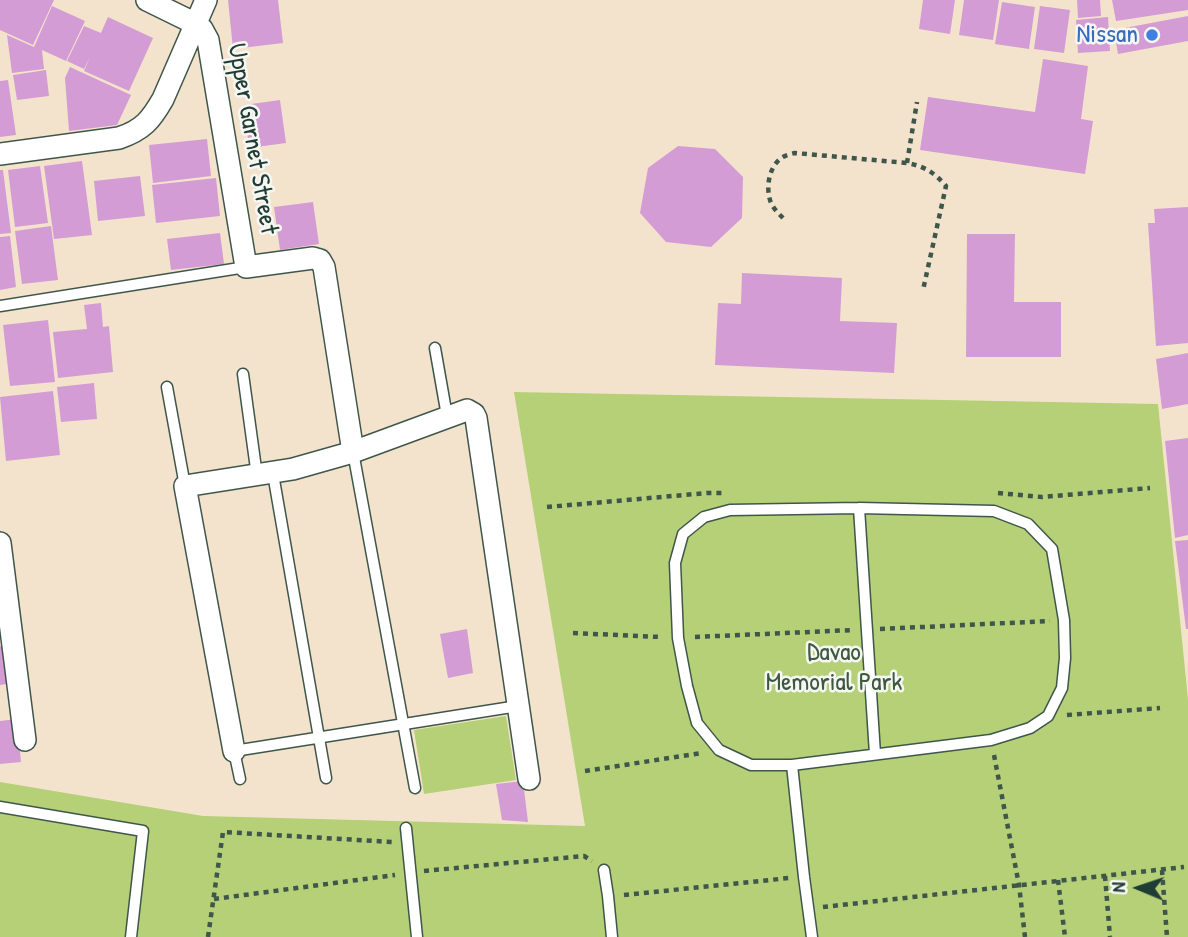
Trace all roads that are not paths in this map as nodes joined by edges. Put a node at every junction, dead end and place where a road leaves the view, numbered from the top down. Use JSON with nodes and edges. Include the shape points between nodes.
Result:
{"nodes":[{"id":1,"x":147,"y":0,"type":"edge"},
{"id":2,"x":206,"y":0,"type":"edge"},
{"id":3,"x":196,"y":24,"type":"junction"},
{"id":4,"x":0,"y":154,"type":"edge"},
{"id":5,"x":246,"y":267,"type":"junction"},
{"id":6,"x":0,"y":306,"type":"edge"},
{"id":7,"x":435,"y":348,"type":"dead end"},
{"id":8,"x":243,"y":374,"type":"dead end"},
{"id":9,"x":167,"y":387,"type":"dead end"},
{"id":10,"x":447,"y":416,"type":"junction"},
{"id":11,"x":353,"y":452,"type":"junction"},
{"id":12,"x":265,"y":475,"type":"junction"},
{"id":13,"x":185,"y":486,"type":"junction"},
{"id":14,"x":859,"y":508,"type":"junction"},
{"id":15,"x":0,"y":543,"type":"edge"},
{"id":16,"x":518,"y":706,"type":"junction"},
{"id":17,"x":403,"y":724,"type":"junction"},
{"id":18,"x":319,"y":737,"type":"junction"},
{"id":19,"x":25,"y":740,"type":"dead end"},
{"id":20,"x":234,"y":751,"type":"junction"},
{"id":21,"x":875,"y":754,"type":"junction"},
{"id":22,"x":792,"y":765,"type":"junction"},
{"id":23,"x":326,"y":778,"type":"dead end"},
{"id":24,"x":240,"y":779,"type":"dead end"},
{"id":25,"x":528,"y":779,"type":"dead end"},
{"id":26,"x":415,"y":788,"type":"dead end"},
{"id":27,"x":0,"y":807,"type":"edge"},
{"id":28,"x":406,"y":828,"type":"dead end"},
{"id":29,"x":604,"y":870,"type":"dead end"},
{"id":30,"x":131,"y":937,"type":"edge"},
{"id":31,"x":418,"y":937,"type":"edge"},
{"id":32,"x":612,"y":937,"type":"edge"},
{"id":33,"x":812,"y":937,"type":"edge"}],
"edges":[{"from":1,"to":3,"type":"street"},
{"from":2,"to":3,"type":"street"},
{"from":3,"to":4,"type":"street","via":[[163,99],[145,125],[119,138]]},
{"from":3,"to":5,"type":"street","name":"Upper Garnet Street","via":[[208,40]]},
{"from":5,"to":6,"type":"lane"},
{"from":5,"to":11,"type":"street","via":[[320,260]]},
{"from":7,"to":10,"type":"lane"},
{"from":8,"to":12,"type":"lane"},
{"from":9,"to":13,"type":"lane"},
{"from":10,"to":11,"type":"street"},
{"from":10,"to":16,"type":"street","via":[[467,410],[476,418]]},
{"from":11,"to":12,"type":"street"},
{"from":11,"to":17,"type":"lane"},
{"from":12,"to":13,"type":"street"},
{"from":12,"to":18,"type":"lane"},
{"from":13,"to":20,"type":"street"},
{"from":14,"to":21,"type":"lane"},
{"from":14,"to":21,"type":"lane","via":[[994,511],[1028,524],[1052,549],[1064,620],[1062,688],[1048,716],[1030,728],[991,740]]},
{"from":14,"to":22,"type":"lane","via":[[730,510],[704,517],[683,534],[675,563],[678,638],[697,723],[719,750],[751,765]]},
{"from":15,"to":19,"type":"street"},
{"from":16,"to":17,"type":"lane"},
{"from":16,"to":25,"type":"street"},
{"from":17,"to":18,"type":"lane"},
{"from":17,"to":26,"type":"lane"},
{"from":18,"to":20,"type":"lane"},
{"from":18,"to":23,"type":"lane"},
{"from":20,"to":24,"type":"lane"},
{"from":21,"to":22,"type":"lane"},
{"from":22,"to":33,"type":"lane"},
{"from":27,"to":30,"type":"lane","via":[[143,831]]},
{"from":28,"to":31,"type":"lane"},
{"from":29,"to":32,"type":"lane"}]}
